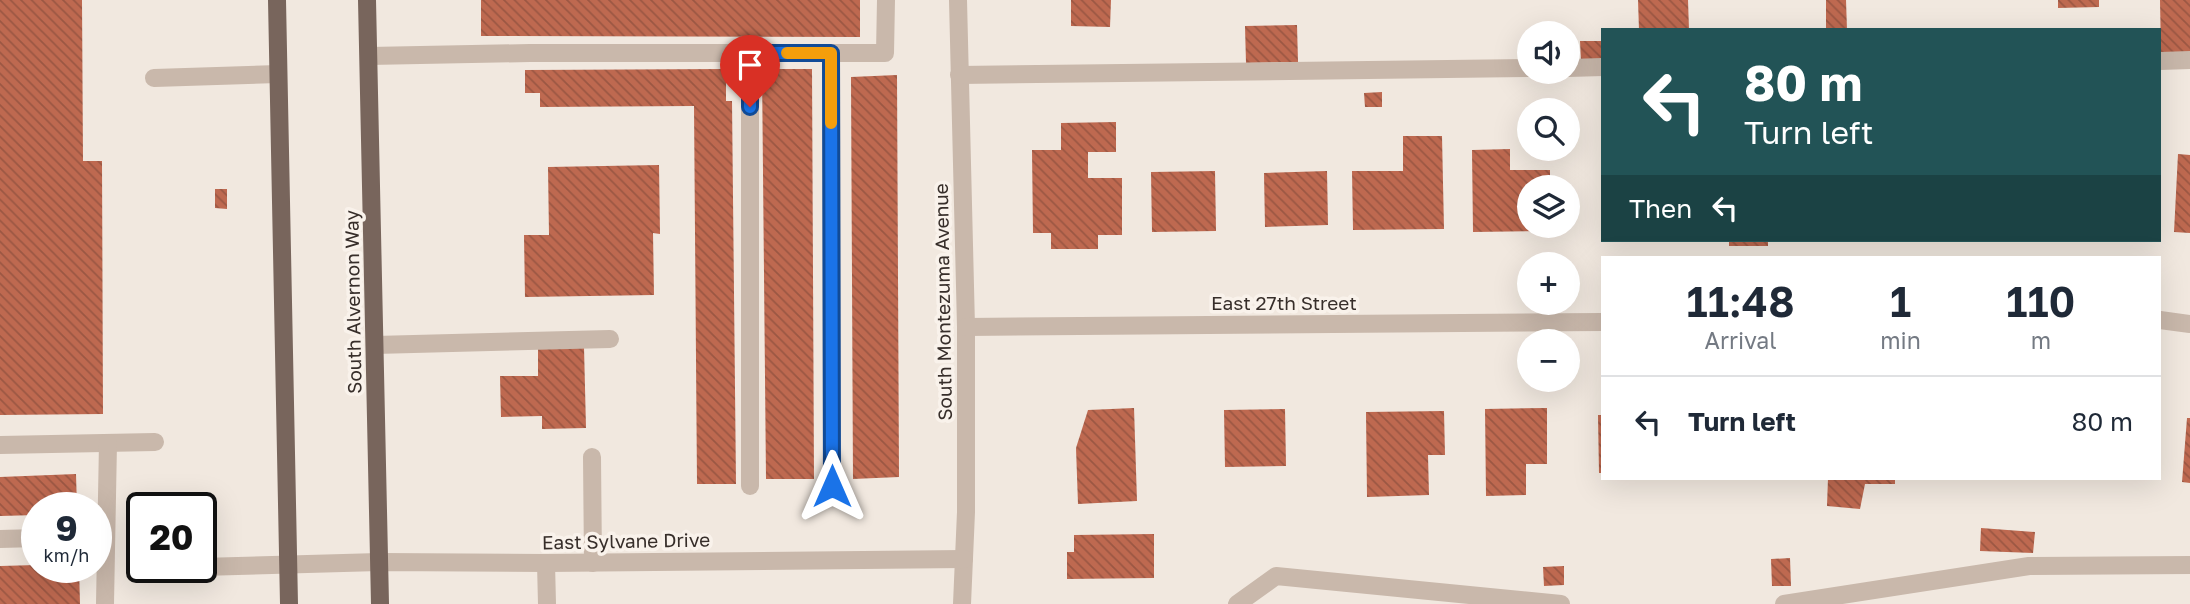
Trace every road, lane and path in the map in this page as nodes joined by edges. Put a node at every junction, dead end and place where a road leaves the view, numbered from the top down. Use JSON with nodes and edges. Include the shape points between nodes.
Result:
{"nodes":[{"id":1,"x":277,"y":0,"type":"edge"},
{"id":2,"x":367,"y":0,"type":"edge"},
{"id":3,"x":886,"y":0,"type":"edge"},
{"id":4,"x":958,"y":0,"type":"edge"},
{"id":5,"x":750,"y":53,"type":"junction"},
{"id":6,"x":831,"y":53,"type":"junction"},
{"id":7,"x":369,"y":56,"type":"junction"},
{"id":8,"x":2190,"y":60,"type":"edge"},
{"id":9,"x":2161,"y":61,"type":"edge"},
{"id":10,"x":1601,"y":67,"type":"edge"},
{"id":11,"x":1517,"y":68,"type":"edge"},
{"id":12,"x":1580,"y":68,"type":"edge"},
{"id":13,"x":278,"y":74,"type":"junction"},
{"id":14,"x":959,"y":75,"type":"junction"},
{"id":15,"x":154,"y":78,"type":"dead end"},
{"id":16,"x":2161,"y":320,"type":"edge"},
{"id":17,"x":1601,"y":322,"type":"edge"},
{"id":18,"x":2190,"y":324,"type":"edge"},
{"id":19,"x":966,"y":327,"type":"junction"},
{"id":20,"x":610,"y":339,"type":"dead end"},
{"id":21,"x":375,"y":345,"type":"junction"},
{"id":22,"x":155,"y":442,"type":"dead end"},
{"id":23,"x":108,"y":443,"type":"junction"},
{"id":24,"x":0,"y":445,"type":"edge"},
{"id":25,"x":592,"y":457,"type":"dead end"},
{"id":26,"x":750,"y":486,"type":"dead end"},
{"id":27,"x":832,"y":486,"type":"dead end"},
{"id":28,"x":105,"y":492,"type":"edge"},
{"id":29,"x":21,"y":538,"type":"edge"},
{"id":30,"x":0,"y":539,"type":"edge"},
{"id":31,"x":964,"y":559,"type":"junction"},
{"id":32,"x":379,"y":562,"type":"junction"},
{"id":33,"x":593,"y":563,"type":"junction"},
{"id":34,"x":546,"y":564,"type":"junction"},
{"id":35,"x":288,"y":565,"type":"junction"},
{"id":36,"x":2190,"y":565,"type":"edge"},
{"id":37,"x":217,"y":567,"type":"edge"},
{"id":38,"x":104,"y":583,"type":"edge"},
{"id":39,"x":105,"y":604,"type":"edge"},
{"id":40,"x":289,"y":604,"type":"edge"},
{"id":41,"x":380,"y":604,"type":"edge"},
{"id":42,"x":547,"y":604,"type":"edge"},
{"id":43,"x":962,"y":604,"type":"edge"},
{"id":44,"x":1237,"y":604,"type":"edge"},
{"id":45,"x":1560,"y":604,"type":"edge"},
{"id":46,"x":1784,"y":604,"type":"edge"}],
"edges":[{"from":1,"to":13,"type":"main road"},
{"from":2,"to":7,"type":"main road","name":"South Alvernon Way"},
{"from":3,"to":6,"type":"street","via":[[885,53]]},
{"from":4,"to":14,"type":"street","name":"South Montezuma Avenue"},
{"from":5,"to":6,"type":"street"},
{"from":5,"to":7,"type":"street"},
{"from":5,"to":26,"type":"street"},
{"from":6,"to":27,"type":"street"},
{"from":7,"to":21,"type":"main road","name":"South Alvernon Way"},
{"from":8,"to":9,"type":"street"},
{"from":10,"to":12,"type":"street"},
{"from":11,"to":14,"type":"street"},
{"from":13,"to":15,"type":"street"},
{"from":13,"to":35,"type":"main road"},
{"from":14,"to":19,"type":"street","name":"South Montezuma Avenue"},
{"from":16,"to":18,"type":"street"},
{"from":17,"to":19,"type":"street","name":"East 27th Street"},
{"from":19,"to":31,"type":"street","name":"South Montezuma Avenue"},
{"from":20,"to":21,"type":"street"},
{"from":21,"to":32,"type":"main road","name":"South Alvernon Way"},
{"from":22,"to":23,"type":"street"},
{"from":23,"to":24,"type":"street"},
{"from":23,"to":28,"type":"street"},
{"from":25,"to":33,"type":"street"},
{"from":29,"to":30,"type":"street"},
{"from":31,"to":33,"type":"street","name":"East Sylvane Drive"},
{"from":31,"to":43,"type":"street","name":"South Montezuma Avenue"},
{"from":32,"to":34,"type":"street","name":"East Sylvane Drive"},
{"from":32,"to":35,"type":"street","name":"East Sylvane Drive"},
{"from":32,"to":41,"type":"main road","name":"South Alvernon Way"},
{"from":33,"to":34,"type":"street","name":"East Sylvane Drive"},
{"from":34,"to":42,"type":"street"},
{"from":35,"to":37,"type":"street","name":"East Sylvane Drive"},
{"from":35,"to":40,"type":"main road"},
{"from":36,"to":46,"type":"street","via":[[2029,566]]},
{"from":38,"to":39,"type":"street"},
{"from":44,"to":45,"type":"street","via":[[1276,576]]}]}
